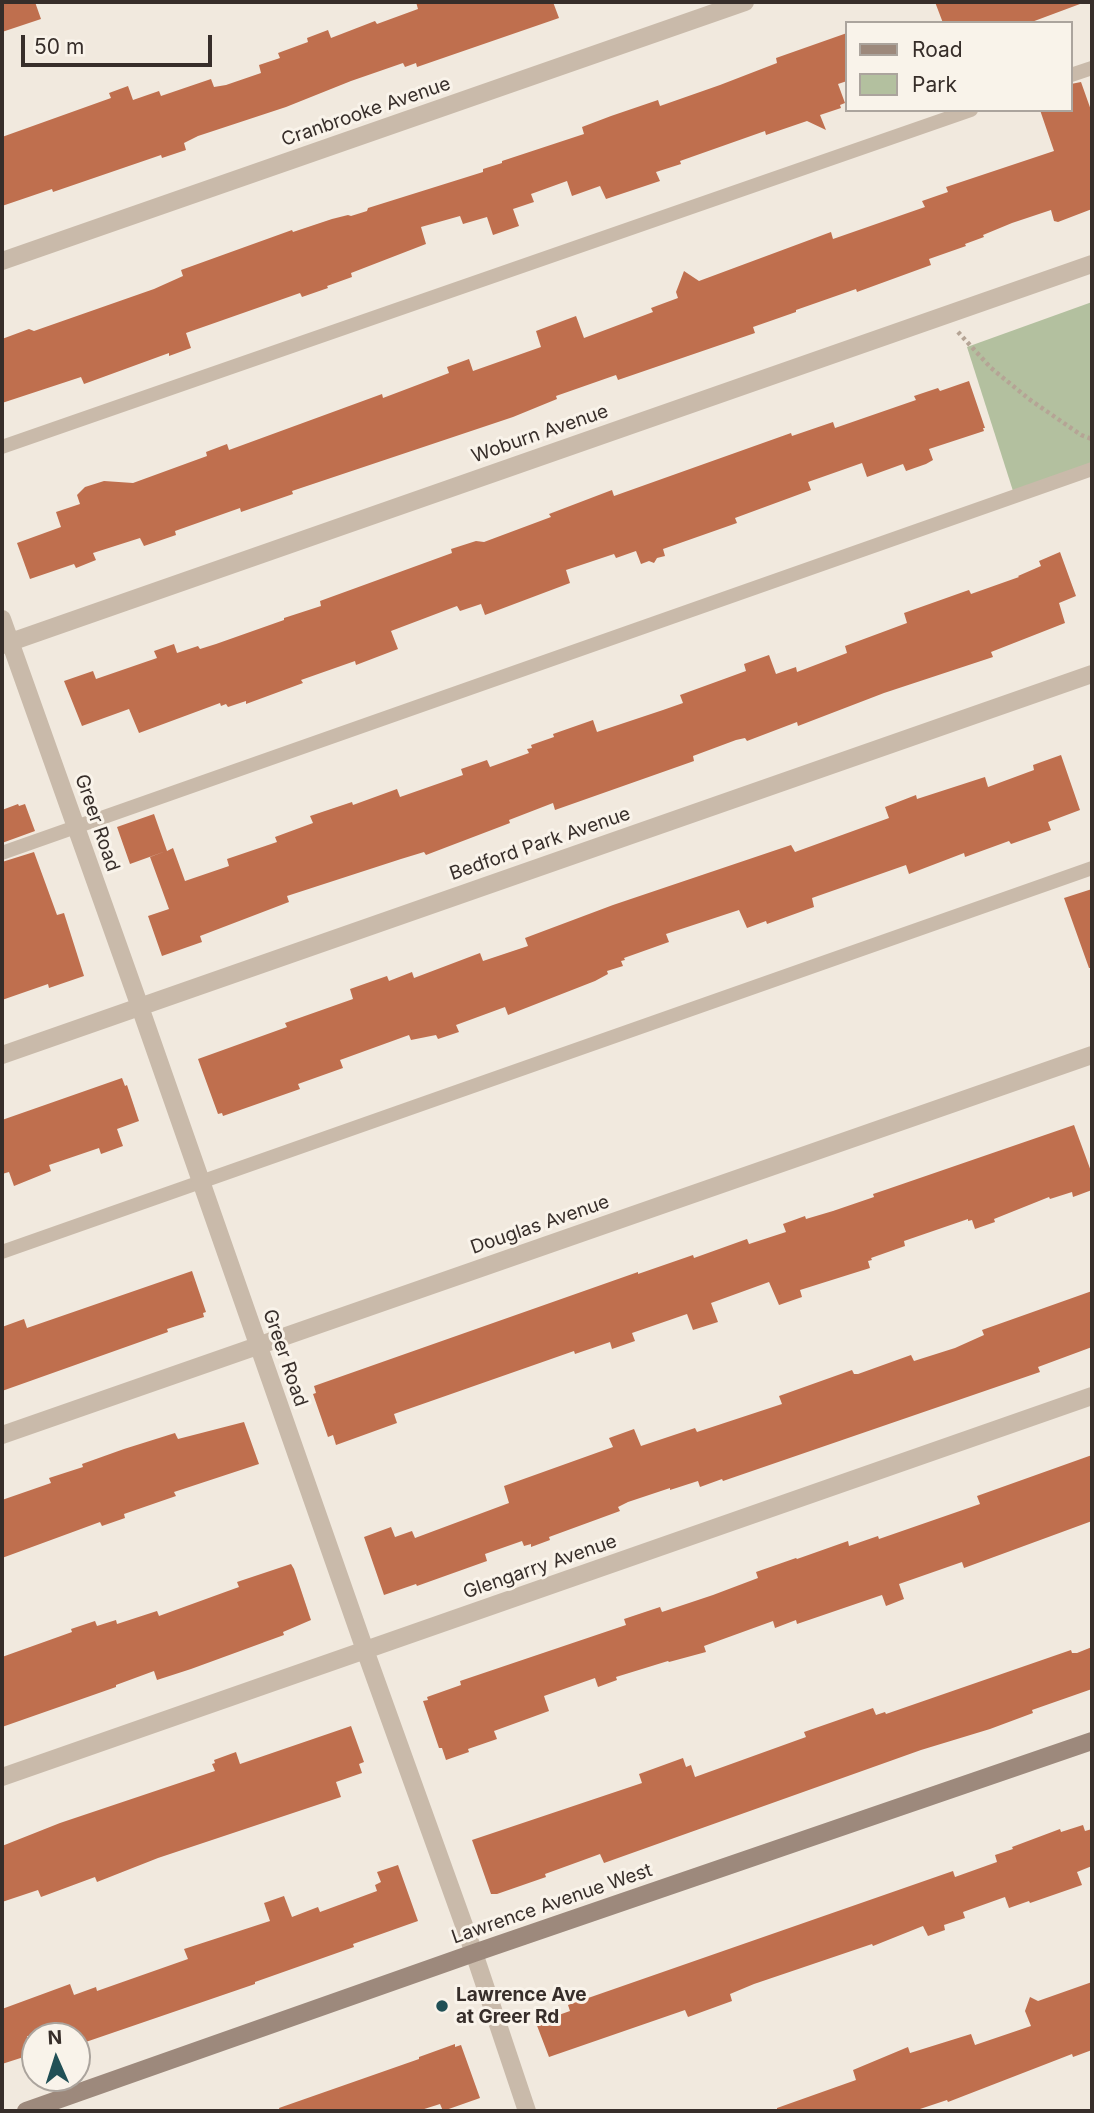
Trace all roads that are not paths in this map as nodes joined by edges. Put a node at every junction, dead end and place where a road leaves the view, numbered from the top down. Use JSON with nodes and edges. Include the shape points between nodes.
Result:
{"nodes":[{"id":1,"x":745,"y":2,"type":"edge"},
{"id":2,"x":1092,"y":68,"type":"edge"},
{"id":3,"x":1073,"y":74,"type":"edge"},
{"id":4,"x":965,"y":112,"type":"edge"},
{"id":5,"x":2,"y":261,"type":"edge"},
{"id":6,"x":1092,"y":264,"type":"edge"},
{"id":7,"x":2,"y":447,"type":"edge"},
{"id":8,"x":1092,"y":469,"type":"edge"},
{"id":9,"x":2,"y":619,"type":"edge"},
{"id":10,"x":6,"y":644,"type":"edge"},
{"id":11,"x":1092,"y":674,"type":"edge"},
{"id":12,"x":76,"y":827,"type":"junction"},
{"id":13,"x":2,"y":853,"type":"edge"},
{"id":14,"x":1092,"y":868,"type":"edge"},
{"id":15,"x":140,"y":1007,"type":"junction"},
{"id":16,"x":2,"y":1055,"type":"edge"},
{"id":17,"x":1092,"y":1055,"type":"edge"},
{"id":18,"x":200,"y":1182,"type":"junction"},
{"id":19,"x":2,"y":1252,"type":"edge"},
{"id":20,"x":258,"y":1346,"type":"junction"},
{"id":21,"x":1092,"y":1396,"type":"edge"},
{"id":22,"x":2,"y":1435,"type":"edge"},
{"id":23,"x":365,"y":1650,"type":"junction"},
{"id":24,"x":1092,"y":1741,"type":"edge"},
{"id":25,"x":2,"y":1777,"type":"edge"},
{"id":26,"x":474,"y":1953,"type":"junction"},
{"id":27,"x":26,"y":2111,"type":"edge"},
{"id":28,"x":527,"y":2111,"type":"edge"}],
"edges":[{"from":1,"to":5,"type":"street","name":"Cranbrooke Avenue"},
{"from":2,"to":3,"type":"lane"},
{"from":4,"to":7,"type":"lane"},
{"from":6,"to":10,"type":"street","name":"Woburn Avenue"},
{"from":8,"to":12,"type":"lane"},
{"from":9,"to":10,"type":"street","name":"Greer Road"},
{"from":10,"to":12,"type":"street","name":"Greer Road"},
{"from":11,"to":15,"type":"street","name":"Bedford Park Avenue"},
{"from":12,"to":13,"type":"lane"},
{"from":12,"to":15,"type":"street","name":"Greer Road"},
{"from":14,"to":18,"type":"lane"},
{"from":15,"to":16,"type":"street","name":"Bedford Park Avenue"},
{"from":15,"to":18,"type":"street","name":"Greer Road"},
{"from":17,"to":20,"type":"street","name":"Douglas Avenue"},
{"from":18,"to":19,"type":"lane"},
{"from":18,"to":20,"type":"street","name":"Greer Road"},
{"from":20,"to":22,"type":"street","name":"Douglas Avenue"},
{"from":20,"to":23,"type":"street","name":"Greer Road"},
{"from":21,"to":23,"type":"street","name":"Glengarry Avenue"},
{"from":23,"to":25,"type":"street","name":"Glengarry Avenue"},
{"from":23,"to":26,"type":"street","name":"Greer Road"},
{"from":24,"to":26,"type":"main road","name":"Lawrence Avenue West"},
{"from":26,"to":27,"type":"main road","name":"Lawrence Avenue West"},
{"from":26,"to":28,"type":"street","name":"Greer Road"}]}
